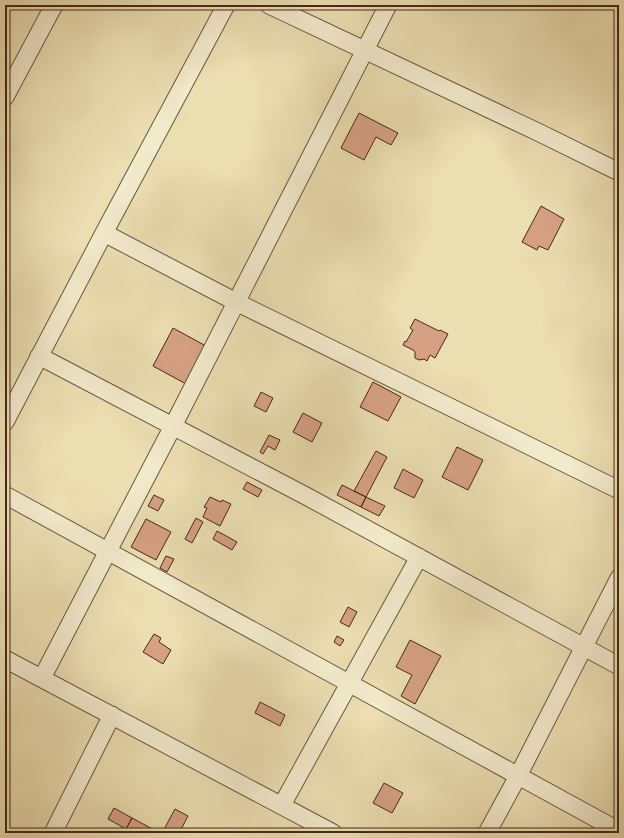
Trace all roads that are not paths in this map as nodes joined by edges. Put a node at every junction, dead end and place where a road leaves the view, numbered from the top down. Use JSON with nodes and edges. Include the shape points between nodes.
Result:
{"nodes":[{"id":1,"x":54,"y":5,"type":"edge"},
{"id":2,"x":226,"y":5,"type":"edge"},
{"id":3,"x":269,"y":5,"type":"edge"},
{"id":4,"x":388,"y":5,"type":"edge"},
{"id":5,"x":364,"y":51,"type":"junction"},
{"id":6,"x":5,"y":97,"type":"edge"},
{"id":7,"x":619,"y":172,"type":"edge"},
{"id":8,"x":104,"y":233,"type":"junction"},
{"id":9,"x":236,"y":302,"type":"junction"},
{"id":10,"x":39,"y":356,"type":"junction"},
{"id":11,"x":5,"y":422,"type":"edge"},
{"id":12,"x":173,"y":426,"type":"junction"},
{"id":13,"x":619,"y":490,"type":"edge"},
{"id":14,"x":5,"y":495,"type":"edge"},
{"id":15,"x":107,"y":551,"type":"junction"},
{"id":16,"x":419,"y":557,"type":"junction"},
{"id":17,"x":619,"y":578,"type":"edge"},
{"id":18,"x":584,"y":647,"type":"junction"},
{"id":19,"x":5,"y":659,"type":"edge"},
{"id":20,"x":619,"y":666,"type":"edge"},
{"id":21,"x":42,"y":678,"type":"junction"},
{"id":22,"x":349,"y":683,"type":"junction"},
{"id":23,"x":112,"y":715,"type":"junction"},
{"id":24,"x":518,"y":776,"type":"junction"},
{"id":25,"x":282,"y":805,"type":"junction"},
{"id":26,"x":323,"y":831,"type":"edge"},
{"id":27,"x":619,"y":831,"type":"edge"},
{"id":28,"x":53,"y":833,"type":"edge"},
{"id":29,"x":487,"y":833,"type":"edge"}],
"edges":[{"from":1,"to":6,"type":"street"},
{"from":2,"to":8,"type":"street"},
{"from":3,"to":5,"type":"street"},
{"from":4,"to":5,"type":"street"},
{"from":5,"to":7,"type":"street"},
{"from":5,"to":9,"type":"street"},
{"from":8,"to":9,"type":"street"},
{"from":8,"to":10,"type":"street"},
{"from":9,"to":12,"type":"street"},
{"from":9,"to":13,"type":"street"},
{"from":10,"to":11,"type":"street"},
{"from":10,"to":12,"type":"street"},
{"from":12,"to":15,"type":"street"},
{"from":12,"to":16,"type":"street"},
{"from":14,"to":15,"type":"street"},
{"from":15,"to":21,"type":"street"},
{"from":15,"to":22,"type":"street"},
{"from":16,"to":18,"type":"street"},
{"from":16,"to":22,"type":"street"},
{"from":17,"to":18,"type":"street"},
{"from":18,"to":20,"type":"street"},
{"from":18,"to":24,"type":"street"},
{"from":19,"to":21,"type":"street"},
{"from":21,"to":23,"type":"street"},
{"from":22,"to":24,"type":"street"},
{"from":22,"to":25,"type":"street"},
{"from":23,"to":25,"type":"street"},
{"from":23,"to":28,"type":"street"},
{"from":24,"to":27,"type":"street"},
{"from":24,"to":29,"type":"street"},
{"from":25,"to":26,"type":"street"}]}
